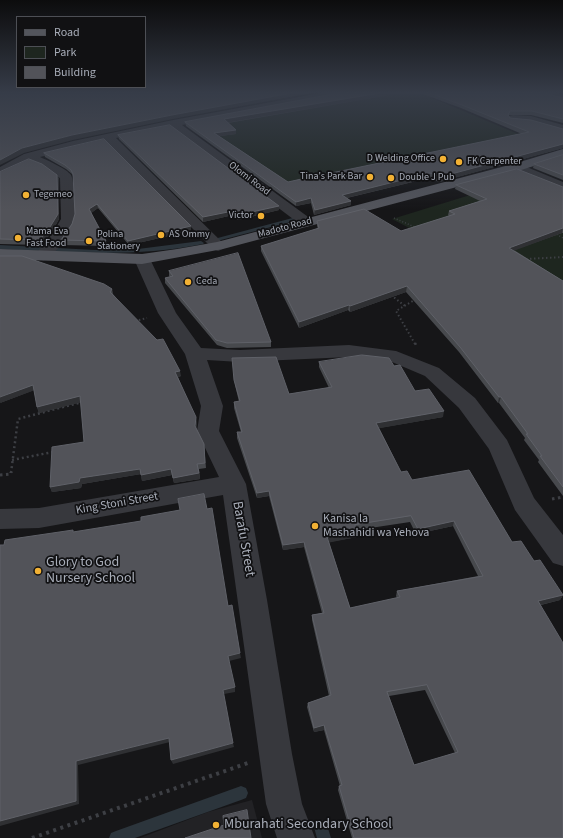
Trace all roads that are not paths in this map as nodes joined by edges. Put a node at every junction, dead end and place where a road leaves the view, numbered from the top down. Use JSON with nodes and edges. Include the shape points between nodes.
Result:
{"nodes":[{"id":1,"x":135,"y":131,"type":"edge"},
{"id":2,"x":183,"y":131,"type":"edge"},
{"id":3,"x":108,"y":137,"type":"junction"},
{"id":4,"x":563,"y":153,"type":"edge"},
{"id":5,"x":28,"y":157,"type":"junction"},
{"id":6,"x":517,"y":167,"type":"junction"},
{"id":7,"x":0,"y":172,"type":"edge"},
{"id":8,"x":563,"y":187,"type":"edge"},
{"id":9,"x":306,"y":222,"type":"junction"},
{"id":10,"x":218,"y":246,"type":"junction"},
{"id":11,"x":0,"y":254,"type":"edge"},
{"id":12,"x":42,"y":256,"type":"junction"},
{"id":13,"x":142,"y":259,"type":"junction"},
{"id":14,"x":195,"y":354,"type":"junction"},
{"id":15,"x":234,"y":484,"type":"junction"},
{"id":16,"x":0,"y":519,"type":"edge"},
{"id":17,"x":563,"y":555,"type":"edge"},
{"id":18,"x":296,"y":838,"type":"edge"}],
"edges":[{"from":1,"to":3,"type":"street"},
{"from":2,"to":9,"type":"street","name":"Olomi Road"},
{"from":3,"to":5,"type":"street","via":[[50,149]]},
{"from":3,"to":10,"type":"street"},
{"from":4,"to":6,"type":"main road","name":"Madoto Road"},
{"from":5,"to":7,"type":"street"},
{"from":5,"to":12,"type":"street","via":[[48,164],[66,177],[68,219],[60,235]]},
{"from":6,"to":8,"type":"street"},
{"from":6,"to":9,"type":"main road","name":"Madoto Road"},
{"from":9,"to":10,"type":"main road","name":"Madoto Road"},
{"from":10,"to":13,"type":"main road","name":"Madoto Road"},
{"from":11,"to":12,"type":"main road","name":"Madoto Road"},
{"from":12,"to":13,"type":"main road","name":"Madoto Road"},
{"from":13,"to":14,"type":"street","name":"Barafu Street","via":[[167,313]]},
{"from":14,"to":15,"type":"street","name":"Barafu Street","via":[[212,406],[208,431]]},
{"from":14,"to":17,"type":"street","via":[[240,356],[349,351],[396,358],[432,372],[467,403],[499,446],[524,503]]},
{"from":15,"to":16,"type":"street","name":"King Stoni Street","via":[[38,518]]},
{"from":15,"to":18,"type":"street","name":"Barafu Street","via":[[275,754],[284,804]]}]}
